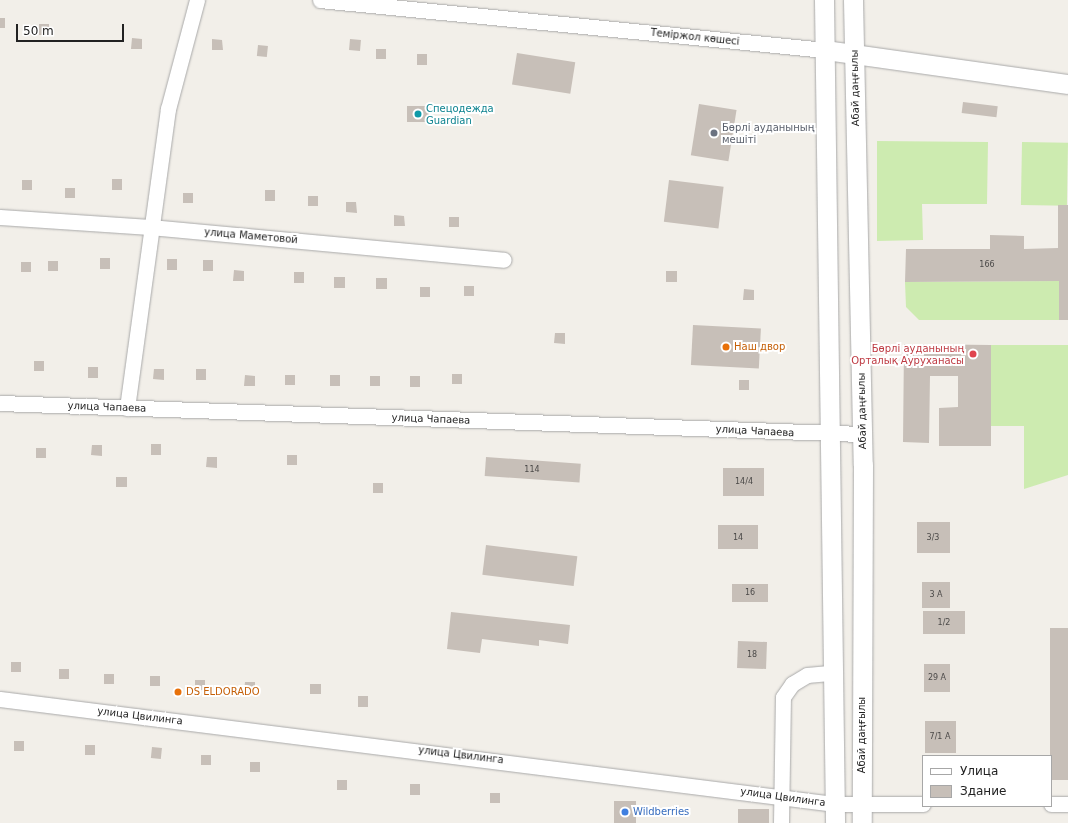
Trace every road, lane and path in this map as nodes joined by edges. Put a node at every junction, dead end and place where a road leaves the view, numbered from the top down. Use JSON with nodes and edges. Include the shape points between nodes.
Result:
{"nodes":[{"id":1,"x":197,"y":0,"type":"edge"},
{"id":2,"x":320,"y":0,"type":"edge"},
{"id":3,"x":824,"y":0,"type":"edge"},
{"id":4,"x":853,"y":0,"type":"edge"},
{"id":5,"x":825,"y":50,"type":"junction"},
{"id":6,"x":854,"y":54,"type":"junction"},
{"id":7,"x":1068,"y":84,"type":"edge"},
{"id":8,"x":0,"y":217,"type":"edge"},
{"id":9,"x":150,"y":227,"type":"junction"},
{"id":10,"x":503,"y":260,"type":"dead end"},
{"id":11,"x":0,"y":403,"type":"edge"},
{"id":12,"x":127,"y":408,"type":"junction"},
{"id":13,"x":862,"y":434,"type":"junction"},
{"id":14,"x":830,"y":436,"type":"junction"},
{"id":15,"x":832,"y":673,"type":"junction"},
{"id":16,"x":0,"y":699,"type":"edge"},
{"id":17,"x":781,"y":796,"type":"junction"},
{"id":18,"x":835,"y":804,"type":"junction"},
{"id":19,"x":922,"y":804,"type":"edge"},
{"id":20,"x":1052,"y":804,"type":"edge"},
{"id":21,"x":1068,"y":804,"type":"edge"},
{"id":22,"x":862,"y":814,"type":"edge"},
{"id":23,"x":781,"y":823,"type":"edge"},
{"id":24,"x":835,"y":823,"type":"edge"}],
"edges":[{"from":1,"to":9,"type":"street","via":[[168,109]]},
{"from":2,"to":5,"type":"street","name":"Теміржол көшесі"},
{"from":3,"to":5,"type":"street"},
{"from":4,"to":6,"type":"street","name":"Абай даңғылы"},
{"from":5,"to":6,"type":"street","name":"Теміржол көшесі"},
{"from":5,"to":14,"type":"street"},
{"from":6,"to":7,"type":"street","name":"Теміржол көшесі"},
{"from":6,"to":13,"type":"street","name":"Абай даңғылы"},
{"from":8,"to":9,"type":"street","name":"улица Маметовой"},
{"from":9,"to":10,"type":"street","name":"улица Маметовой"},
{"from":9,"to":12,"type":"street"},
{"from":11,"to":12,"type":"street","name":"улица Чапаева"},
{"from":12,"to":14,"type":"street","name":"улица Чапаева"},
{"from":13,"to":14,"type":"street","name":"улица Чапаева"},
{"from":13,"to":22,"type":"street","name":"Абай даңғылы"},
{"from":14,"to":15,"type":"street"},
{"from":15,"to":17,"type":"street","via":[[807,675],[792,684],[783,697]]},
{"from":15,"to":18,"type":"street"},
{"from":16,"to":17,"type":"street","name":"улица Цвилинга"},
{"from":17,"to":18,"type":"street","name":"улица Цвилинга"},
{"from":17,"to":23,"type":"street"},
{"from":18,"to":22,"type":"street","name":"улица Цвилинга"},
{"from":18,"to":24,"type":"street"},
{"from":19,"to":22,"type":"street","name":"улица Цвилинга"},
{"from":20,"to":21,"type":"street"}]}
